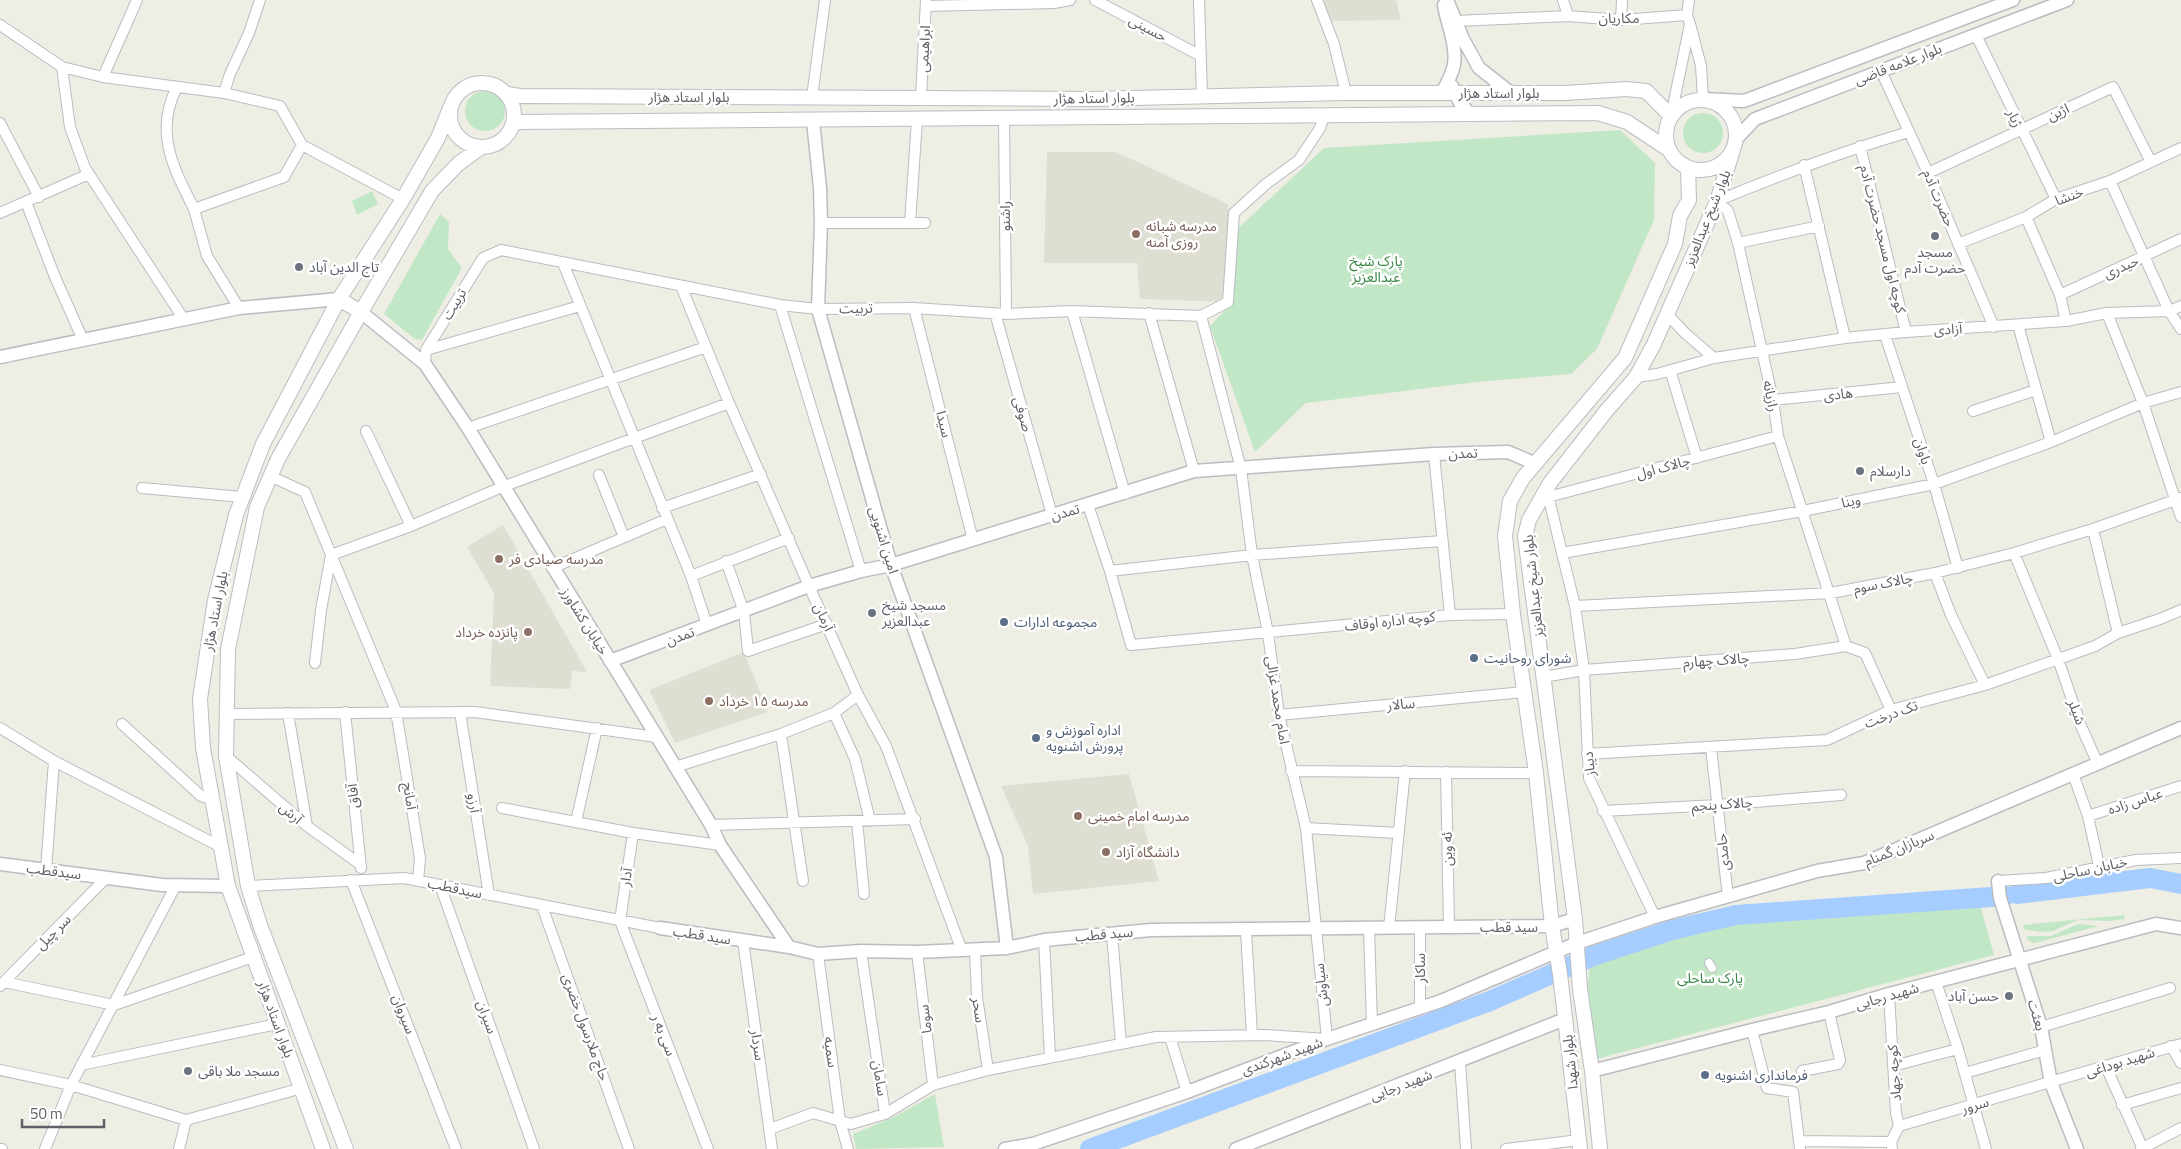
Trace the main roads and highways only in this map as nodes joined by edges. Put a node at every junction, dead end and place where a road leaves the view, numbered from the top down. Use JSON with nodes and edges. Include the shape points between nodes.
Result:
{"nodes":[{"id":1,"x":1346,"y":93,"type":"junction"},
{"id":2,"x":1511,"y":93,"type":"junction"},
{"id":3,"x":506,"y":94,"type":"junction"},
{"id":4,"x":812,"y":97,"type":"junction"},
{"id":5,"x":450,"y":108,"type":"junction"},
{"id":6,"x":1512,"y":114,"type":"junction"},
{"id":7,"x":1346,"y":115,"type":"junction"},
{"id":8,"x":1671,"y":116,"type":"junction"},
{"id":9,"x":813,"y":121,"type":"junction"},
{"id":10,"x":514,"y":122,"type":"junction"},
{"id":11,"x":1735,"y":144,"type":"junction"},
{"id":12,"x":480,"y":148,"type":"junction"},
{"id":13,"x":1668,"y":148,"type":"junction"},
{"id":14,"x":1688,"y":168,"type":"junction"},
{"id":15,"x":339,"y":299,"type":"junction"},
{"id":16,"x":361,"y":312,"type":"junction"},
{"id":17,"x":1534,"y":464,"type":"junction"},
{"id":18,"x":1559,"y":473,"type":"junction"},
{"id":19,"x":228,"y":886,"type":"junction"},
{"id":20,"x":248,"y":886,"type":"junction"},
{"id":21,"x":1577,"y":949,"type":"joint"},
{"id":22,"x":1557,"y":963,"type":"joint"},
{"id":23,"x":1579,"y":1145,"type":"edge"},
{"id":24,"x":323,"y":1149,"type":"edge"},
{"id":25,"x":346,"y":1149,"type":"edge"},
{"id":26,"x":1600,"y":1149,"type":"edge"}],
"edges":[{"from":1,"to":2,"type":"main road","name":"بلوار استاد هژار"},
{"from":1,"to":4,"type":"main road","name":"بلوار استاد هژار","via":[[1092,99]]},
{"from":1,"to":7,"type":"main road"},
{"from":2,"to":6,"type":"main road"},
{"from":2,"to":8,"type":"main road","name":"بلوار استاد هژار","via":[[1646,91]]},
{"from":3,"to":4,"type":"main road","name":"بلوار استاد هژار"},
{"from":3,"to":5,"type":"main road","via":[[495,85],[476,83],[459,92]]},
{"from":3,"to":10,"type":"main road","via":[[514,112]]},
{"from":4,"to":9,"type":"main road"},
{"from":5,"to":12,"type":"main road","via":[[451,127],[456,135]]},
{"from":5,"to":15,"type":"main road","name":"بلوار استاد هژار","via":[[438,138],[403,199]]},
{"from":6,"to":7,"type":"main road","name":"بلوار استاد هژار"},
{"from":6,"to":13,"type":"main road","name":"بلوار استاد هژار","via":[[1598,113],[1640,128]]},
{"from":7,"to":9,"type":"main road","name":"بلوار استاد هژار"},
{"from":8,"to":11,"type":"main road","via":[[1686,103],[1704,99],[1714,102],[1724,108],[1734,122]]},
{"from":8,"to":13,"type":"main road","via":[[1666,132]]},
{"from":9,"to":10,"type":"main road","name":"بلوار استاد هژار"},
{"from":10,"to":12,"type":"main road","via":[[500,142]]},
{"from":11,"to":14,"type":"main road","via":[[1727,159],[1709,169]]},
{"from":11,"to":18,"type":"main road","name":"بلوار شیخ عبدالعزیز","via":[[1717,201],[1654,344],[1636,377]]},
{"from":12,"to":16,"type":"main road","name":"بلوار استاد هژار","via":[[458,164],[432,192]]},
{"from":13,"to":14,"type":"main road"},
{"from":14,"to":17,"type":"main road","name":"بلوار شیخ عبدالعزیز","via":[[1689,200],[1680,216],[1675,244],[1625,358]]},
{"from":15,"to":16,"type":"main road"},
{"from":15,"to":19,"type":"main road","name":"بلوار استاد هژار","via":[[263,444],[242,498],[215,600],[200,699],[210,799]]},
{"from":16,"to":20,"type":"main road","name":"بلوار استاد هژار","via":[[278,459],[257,507],[228,649],[226,756]]},
{"from":17,"to":18,"type":"main road"},
{"from":17,"to":22,"type":"main road","name":"بلوار شیخ عبدالعزیز","via":[[1514,494],[1505,536]]},
{"from":18,"to":21,"type":"main road","name":"بلوار شیخ عبدالعزیز","via":[[1529,520],[1525,536]]},
{"from":19,"to":20,"type":"main road"},
{"from":19,"to":24,"type":"main road","name":"بلوار استاد هژار"},
{"from":20,"to":25,"type":"main road","name":"بلوار استاد هژار"},
{"from":21,"to":26,"type":"main road","name":"بلوار شهدا"},
{"from":22,"to":23,"type":"main road","name":"بلوار شهدا"}]}
